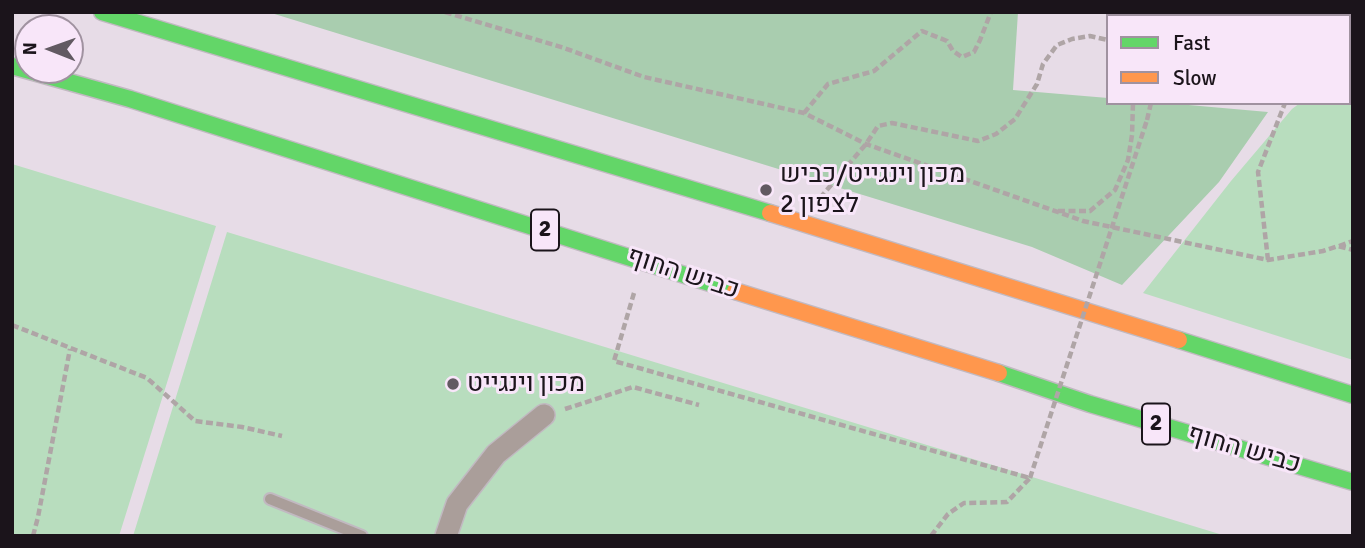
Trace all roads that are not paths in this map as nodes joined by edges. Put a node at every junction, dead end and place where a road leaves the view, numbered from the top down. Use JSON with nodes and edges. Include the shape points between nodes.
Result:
{"nodes":[{"id":1,"x":102,"y":12,"type":"edge"},
{"id":2,"x":12,"y":66,"type":"edge"},
{"id":3,"x":1353,"y":395,"type":"edge"},
{"id":4,"x":544,"y":415,"type":"road end"},
{"id":5,"x":1353,"y":482,"type":"edge"},
{"id":6,"x":270,"y":499,"type":"dead end"},
{"id":7,"x":362,"y":536,"type":"edge"},
{"id":8,"x":446,"y":536,"type":"edge"}],
"edges":[{"from":1,"to":3,"type":"highway","via":[[946,266]]},
{"from":2,"to":5,"type":"highway","name":"כביש החוף","number":"2"},
{"from":4,"to":8,"type":"street","via":[[496,454],[457,504]]},
{"from":6,"to":7,"type":"lane"}]}
